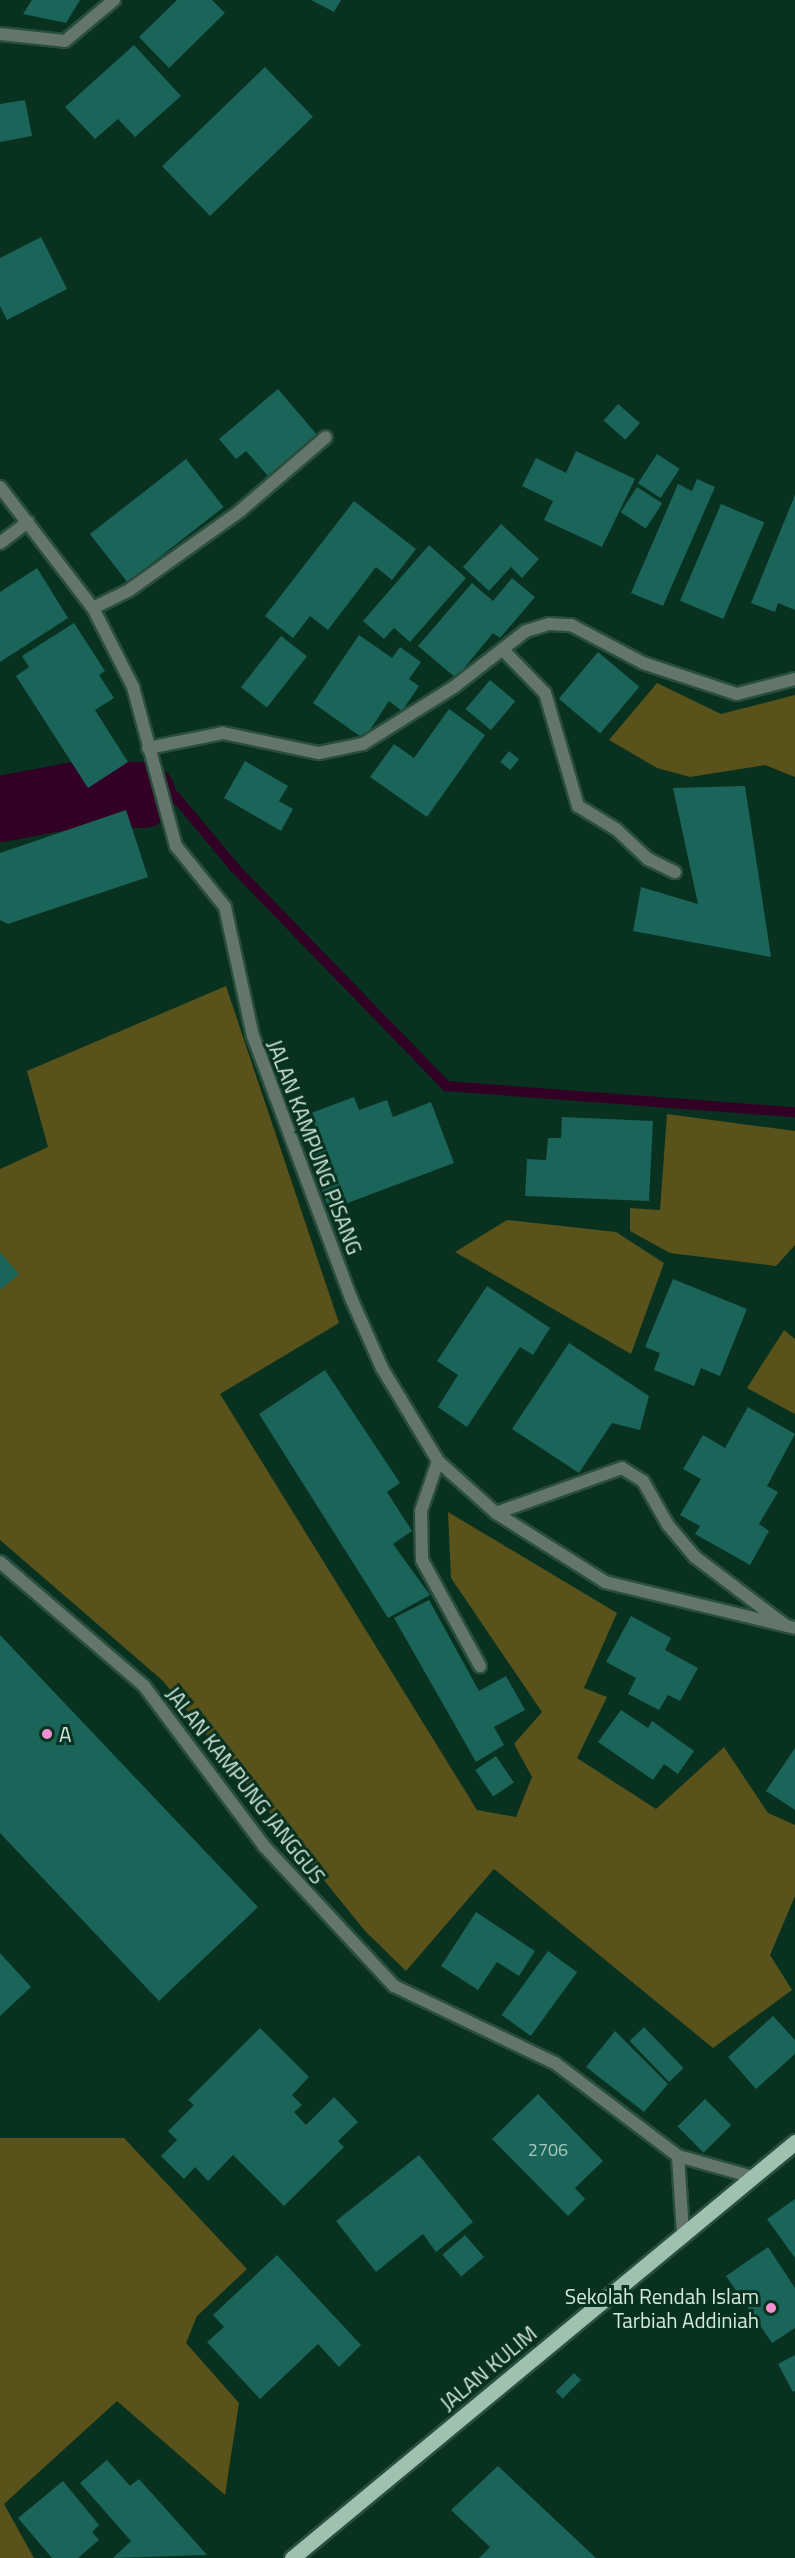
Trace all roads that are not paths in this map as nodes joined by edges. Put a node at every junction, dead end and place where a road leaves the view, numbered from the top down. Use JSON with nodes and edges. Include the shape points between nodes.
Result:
{"nodes":[{"id":1,"x":114,"y":0,"type":"edge"},
{"id":2,"x":0,"y":34,"type":"edge"},
{"id":3,"x":326,"y":437,"type":"dead end"},
{"id":4,"x":0,"y":487,"type":"edge"},
{"id":5,"x":28,"y":522,"type":"junction"},
{"id":6,"x":0,"y":543,"type":"edge"},
{"id":7,"x":93,"y":608,"type":"junction"},
{"id":8,"x":503,"y":650,"type":"junction"},
{"id":9,"x":795,"y":680,"type":"edge"},
{"id":10,"x":148,"y":748,"type":"junction"},
{"id":11,"x":675,"y":872,"type":"dead end"},
{"id":12,"x":438,"y":1461,"type":"junction"},
{"id":13,"x":496,"y":1513,"type":"junction"},
{"id":14,"x":0,"y":1562,"type":"edge"},
{"id":15,"x":790,"y":1627,"type":"edge"},
{"id":16,"x":480,"y":1666,"type":"dead end"},
{"id":17,"x":795,"y":2142,"type":"edge"},
{"id":18,"x":678,"y":2156,"type":"junction"},
{"id":19,"x":753,"y":2177,"type":"junction"},
{"id":20,"x":683,"y":2234,"type":"junction"},
{"id":21,"x":292,"y":2558,"type":"edge"}],
"edges":[{"from":1,"to":2,"type":"street","via":[[65,41]]},
{"from":3,"to":7,"type":"street","via":[[240,511],[128,591]]},
{"from":4,"to":5,"type":"street","name":"JALAN KAMPUNG PISANG"},
{"from":5,"to":6,"type":"street"},
{"from":5,"to":7,"type":"street","name":"JALAN KAMPUNG PISANG"},
{"from":7,"to":10,"type":"street","name":"JALAN KAMPUNG PISANG","via":[[133,687]]},
{"from":8,"to":9,"type":"street","via":[[526,631],[571,625],[643,663],[736,694]]},
{"from":8,"to":10,"type":"street","via":[[363,744],[319,753],[223,733]]},
{"from":8,"to":11,"type":"street","via":[[545,693],[578,806],[616,829],[648,859]]},
{"from":10,"to":12,"type":"street","name":"JALAN KAMPUNG PISANG","via":[[176,846],[225,907],[253,1036],[351,1298],[382,1368]]},
{"from":12,"to":13,"type":"street","name":"JALAN KAMPUNG PISANG"},
{"from":12,"to":16,"type":"street","via":[[421,1511],[422,1560]]},
{"from":13,"to":15,"type":"street","name":"JALAN KAMPUNG PISANG","via":[[605,1582]]},
{"from":13,"to":15,"type":"street","via":[[622,1468],[643,1481],[668,1525],[695,1557]]},
{"from":14,"to":18,"type":"street","name":"JALAN KAMPUNG JANGGUS","via":[[144,1686],[264,1846],[394,1986],[555,2063]]},
{"from":17,"to":19,"type":"main road","name":"JALAN KULIM"},
{"from":18,"to":19,"type":"street","name":"JALAN KAMPUNG JANGGUS"},
{"from":18,"to":20,"type":"street"},
{"from":19,"to":20,"type":"main road","name":"JALAN KULIM"},
{"from":20,"to":21,"type":"main road","name":"JALAN KULIM"}]}
